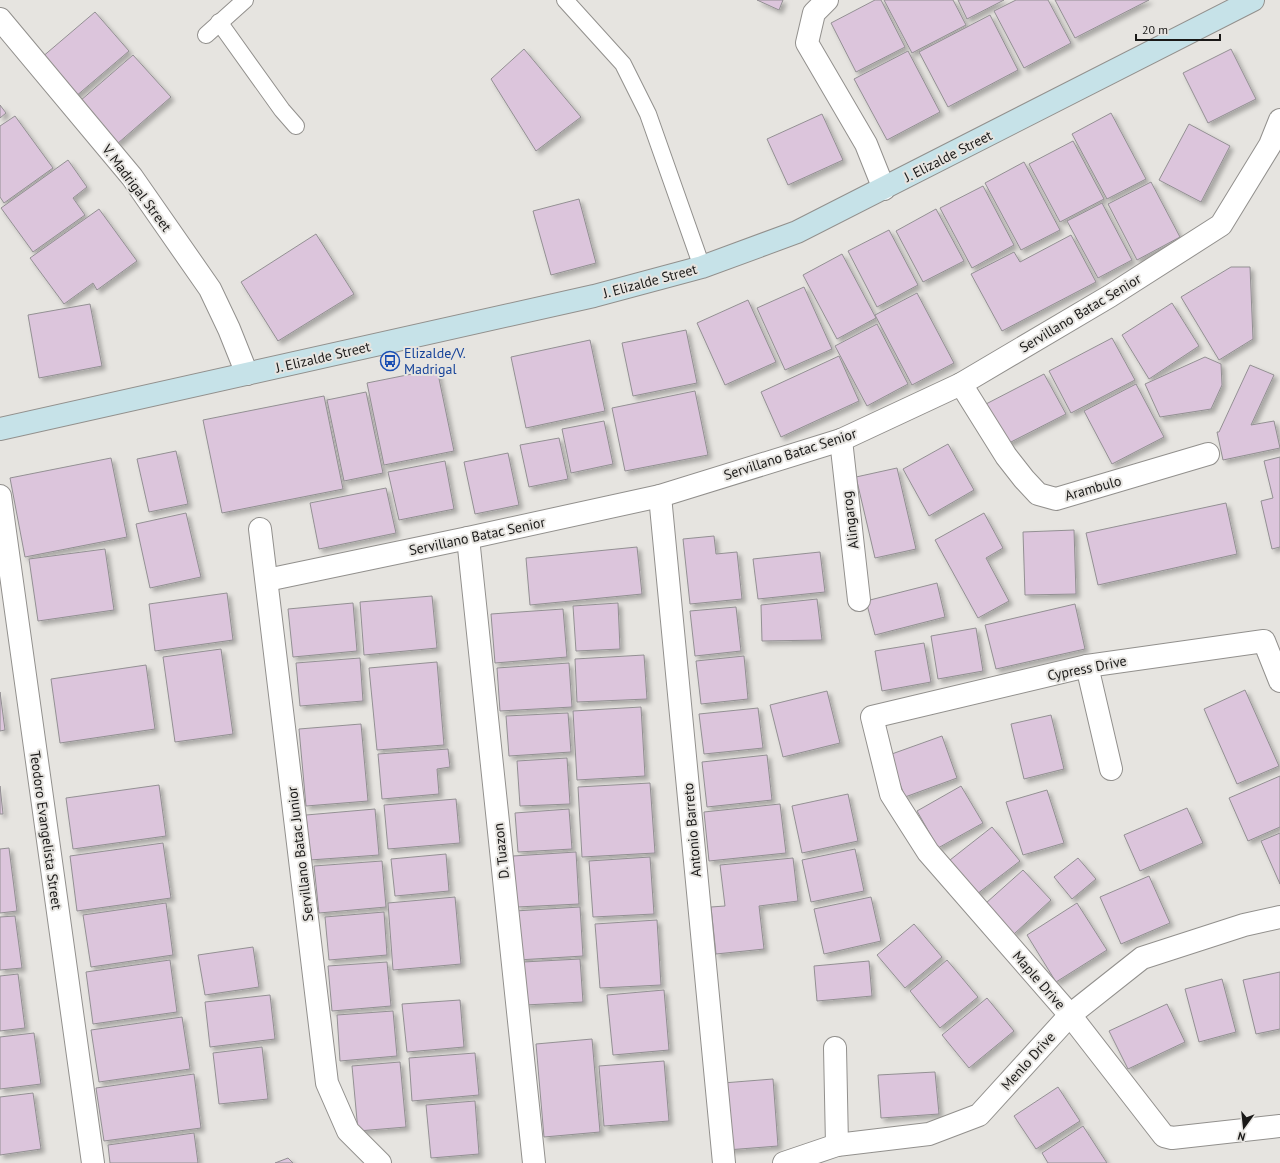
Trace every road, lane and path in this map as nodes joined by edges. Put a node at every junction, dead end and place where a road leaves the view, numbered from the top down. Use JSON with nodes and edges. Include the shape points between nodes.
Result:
{"nodes":[{"id":1,"x":245,"y":0,"type":"edge"},
{"id":2,"x":565,"y":0,"type":"edge"},
{"id":3,"x":827,"y":0,"type":"edge"},
{"id":4,"x":1253,"y":0,"type":"edge"},
{"id":5,"x":0,"y":19,"type":"edge"},
{"id":6,"x":219,"y":22,"type":"junction"},
{"id":7,"x":206,"y":35,"type":"dead end"},
{"id":8,"x":1280,"y":120,"type":"edge"},
{"id":9,"x":296,"y":126,"type":"dead end"},
{"id":10,"x":884,"y":189,"type":"junction"},
{"id":11,"x":702,"y":267,"type":"junction"},
{"id":12,"x":247,"y":374,"type":"junction"},
{"id":13,"x":961,"y":384,"type":"junction"},
{"id":14,"x":0,"y":429,"type":"edge"},
{"id":15,"x":841,"y":440,"type":"junction"},
{"id":16,"x":1208,"y":454,"type":"dead end"},
{"id":17,"x":0,"y":496,"type":"edge"},
{"id":18,"x":660,"y":496,"type":"junction"},
{"id":19,"x":260,"y":529,"type":"dead end"},
{"id":20,"x":468,"y":538,"type":"junction"},
{"id":21,"x":267,"y":580,"type":"junction"},
{"id":22,"x":859,"y":600,"type":"dead end"},
{"id":23,"x":1087,"y":666,"type":"junction"},
{"id":24,"x":1280,"y":681,"type":"edge"},
{"id":25,"x":872,"y":717,"type":"joint"},
{"id":26,"x":1111,"y":769,"type":"dead end"},
{"id":27,"x":1280,"y":917,"type":"edge"},
{"id":28,"x":1070,"y":1015,"type":"junction"},
{"id":29,"x":835,"y":1048,"type":"dead end"},
{"id":30,"x":1280,"y":1126,"type":"edge"},
{"id":31,"x":837,"y":1145,"type":"junction"},
{"id":32,"x":93,"y":1163,"type":"edge"},
{"id":33,"x":380,"y":1163,"type":"edge"},
{"id":34,"x":534,"y":1163,"type":"edge"},
{"id":35,"x":724,"y":1163,"type":"edge"},
{"id":36,"x":784,"y":1163,"type":"edge"}],
"edges":[{"from":1,"to":6,"type":"lane"},
{"from":2,"to":11,"type":"lane","via":[[623,64],[648,114]]},
{"from":3,"to":10,"type":"street","via":[[814,13],[807,43],[866,144]]},
{"from":4,"to":10,"type":"street","name":"J. Elizalde Street"},
{"from":5,"to":12,"type":"street","name":"V. Madrigal Street","via":[[132,177],[192,263],[210,289]]},
{"from":6,"to":7,"type":"lane"},
{"from":6,"to":9,"type":"lane"},
{"from":8,"to":13,"type":"street","name":"Servillano Batac Senior","via":[[1270,145],[1221,225],[1110,296]]},
{"from":10,"to":11,"type":"street","name":"J. Elizalde Street","via":[[797,232]]},
{"from":11,"to":12,"type":"street","name":"J. Elizalde Street","via":[[594,296]]},
{"from":12,"to":14,"type":"street","name":"J. Elizalde Street"},
{"from":13,"to":15,"type":"street","name":"Servillano Batac Senior"},
{"from":13,"to":16,"type":"street","name":"Arambulo","via":[[1006,456],[1038,494],[1056,499]]},
{"from":15,"to":18,"type":"street","name":"Servillano Batac Senior"},
{"from":15,"to":22,"type":"street","name":"Alingarog"},
{"from":17,"to":32,"type":"street","name":"Teodoro Evangelista Street"},
{"from":18,"to":20,"type":"street","name":"Servillano Batac Senior"},
{"from":18,"to":35,"type":"street","name":"Antonio Barreto"},
{"from":19,"to":21,"type":"street","name":"Servillano Batac Junior"},
{"from":20,"to":21,"type":"street","name":"Servillano Batac Senior"},
{"from":20,"to":34,"type":"street","name":"D. Tuazon"},
{"from":21,"to":33,"type":"street","name":"Servillano Batac Junior","via":[[327,1083],[348,1131]]},
{"from":23,"to":24,"type":"street","name":"Cypress Drive","via":[[1264,641]]},
{"from":23,"to":25,"type":"street","name":"Cypress Drive"},
{"from":23,"to":26,"type":"street"},
{"from":25,"to":28,"type":"street","name":"Maple Drive","via":[[891,794],[928,852]]},
{"from":27,"to":28,"type":"street","name":"Menlo Drive","via":[[1244,925],[1142,958]]},
{"from":28,"to":30,"type":"street","name":"Maple Drive","via":[[1164,1136],[1172,1138]]},
{"from":28,"to":31,"type":"street","name":"Menlo Drive","via":[[979,1114],[929,1134]]},
{"from":29,"to":31,"type":"street"},
{"from":31,"to":36,"type":"street","name":"Menlo Drive"}]}
